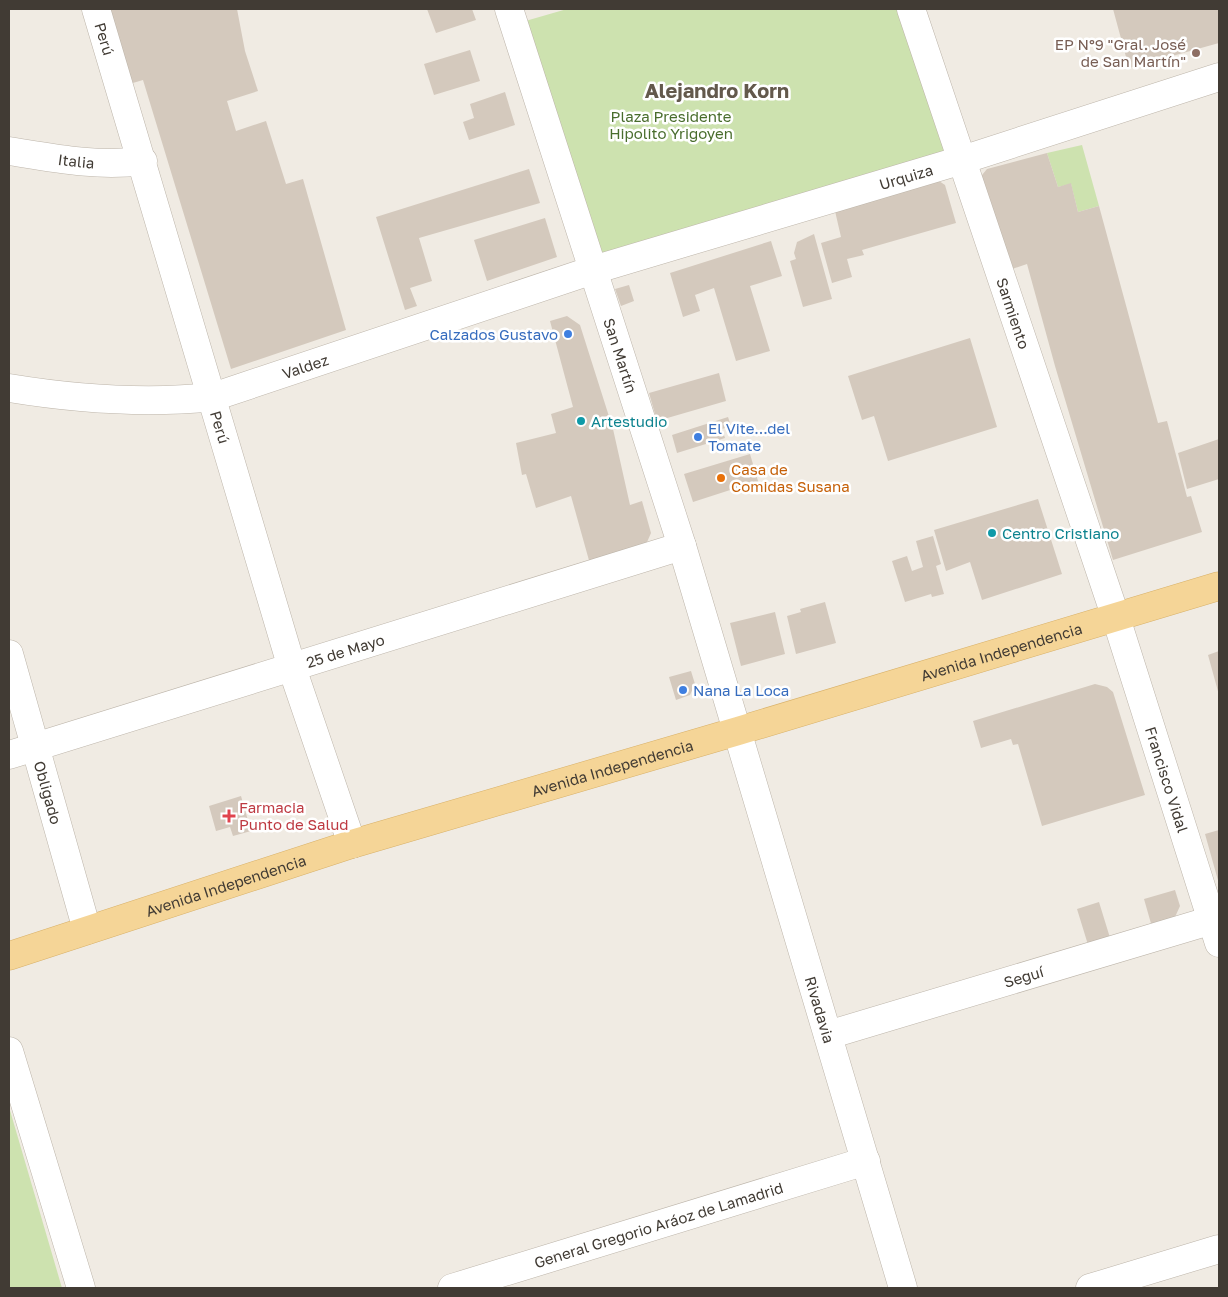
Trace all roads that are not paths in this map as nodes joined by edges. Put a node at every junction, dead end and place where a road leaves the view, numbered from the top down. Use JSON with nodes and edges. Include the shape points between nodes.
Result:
{"nodes":[{"id":1,"x":96,"y":9,"type":"edge"},
{"id":2,"x":509,"y":9,"type":"edge"},
{"id":3,"x":911,"y":9,"type":"edge"},
{"id":4,"x":1219,"y":77,"type":"edge"},
{"id":5,"x":9,"y":151,"type":"edge"},
{"id":6,"x":962,"y":160,"type":"junction"},
{"id":7,"x":143,"y":161,"type":"junction"},
{"id":8,"x":593,"y":270,"type":"junction"},
{"id":9,"x":9,"y":388,"type":"edge"},
{"id":10,"x":213,"y":397,"type":"junction"},
{"id":11,"x":682,"y":546,"type":"junction"},
{"id":12,"x":1219,"y":586,"type":"edge"},
{"id":13,"x":1116,"y":618,"type":"junction"},
{"id":14,"x":9,"y":654,"type":"edge"},
{"id":15,"x":292,"y":668,"type":"junction"},
{"id":16,"x":738,"y":731,"type":"junction"},
{"id":17,"x":35,"y":747,"type":"junction"},
{"id":18,"x":9,"y":755,"type":"edge"},
{"id":19,"x":352,"y":844,"type":"junction"},
{"id":20,"x":1217,"y":927,"type":"edge"},
{"id":21,"x":87,"y":930,"type":"junction"},
{"id":22,"x":9,"y":956,"type":"edge"},
{"id":23,"x":828,"y":1035,"type":"junction"},
{"id":24,"x":9,"y":1051,"type":"edge"},
{"id":25,"x":866,"y":1161,"type":"junction"},
{"id":26,"x":1219,"y":1249,"type":"edge"},
{"id":27,"x":81,"y":1288,"type":"edge"},
{"id":28,"x":452,"y":1288,"type":"edge"},
{"id":29,"x":903,"y":1288,"type":"edge"},
{"id":30,"x":1090,"y":1288,"type":"edge"}],
"edges":[{"from":1,"to":7,"type":"street","name":"Perú"},
{"from":2,"to":8,"type":"street","name":"San Martín"},
{"from":3,"to":6,"type":"street","name":"Sarmiento"},
{"from":4,"to":6,"type":"street","name":"Urquiza"},
{"from":5,"to":7,"type":"street","name":"Italia","via":[[91,163]]},
{"from":6,"to":8,"type":"street","name":"Urquiza"},
{"from":6,"to":13,"type":"street","name":"Sarmiento"},
{"from":7,"to":10,"type":"street","name":"Perú"},
{"from":8,"to":10,"type":"street","name":"Valdez"},
{"from":8,"to":11,"type":"street","name":"San Martín"},
{"from":9,"to":10,"type":"street","name":"Valdez","via":[[83,398],[181,400]]},
{"from":10,"to":15,"type":"street","name":"Perú"},
{"from":11,"to":15,"type":"street","name":"25 de Mayo"},
{"from":11,"to":16,"type":"street","name":"San Martín"},
{"from":12,"to":13,"type":"main road","name":"Avenida Independencia"},
{"from":13,"to":16,"type":"main road","name":"Avenida Independencia"},
{"from":13,"to":20,"type":"street","name":"Francisco Vidal"},
{"from":14,"to":17,"type":"street","name":"Obligado"},
{"from":15,"to":17,"type":"street","name":"25 de Mayo"},
{"from":15,"to":19,"type":"street","name":"Perú"},
{"from":16,"to":19,"type":"main road","name":"Avenida Independencia"},
{"from":16,"to":23,"type":"street","name":"Rivadavia"},
{"from":17,"to":18,"type":"street","name":"25 de Mayo"},
{"from":17,"to":21,"type":"street","name":"Obligado"},
{"from":19,"to":21,"type":"main road","name":"Avenida Independencia"},
{"from":20,"to":23,"type":"street","name":"Seguí"},
{"from":21,"to":22,"type":"main road","name":"Avenida Independencia"},
{"from":23,"to":25,"type":"street","name":"Rivadavia"},
{"from":24,"to":27,"type":"street"},
{"from":25,"to":28,"type":"street","name":"General Gregorio Aráoz de Lamadrid"},
{"from":25,"to":29,"type":"street","name":"Rivadavia"},
{"from":26,"to":30,"type":"street"}]}
